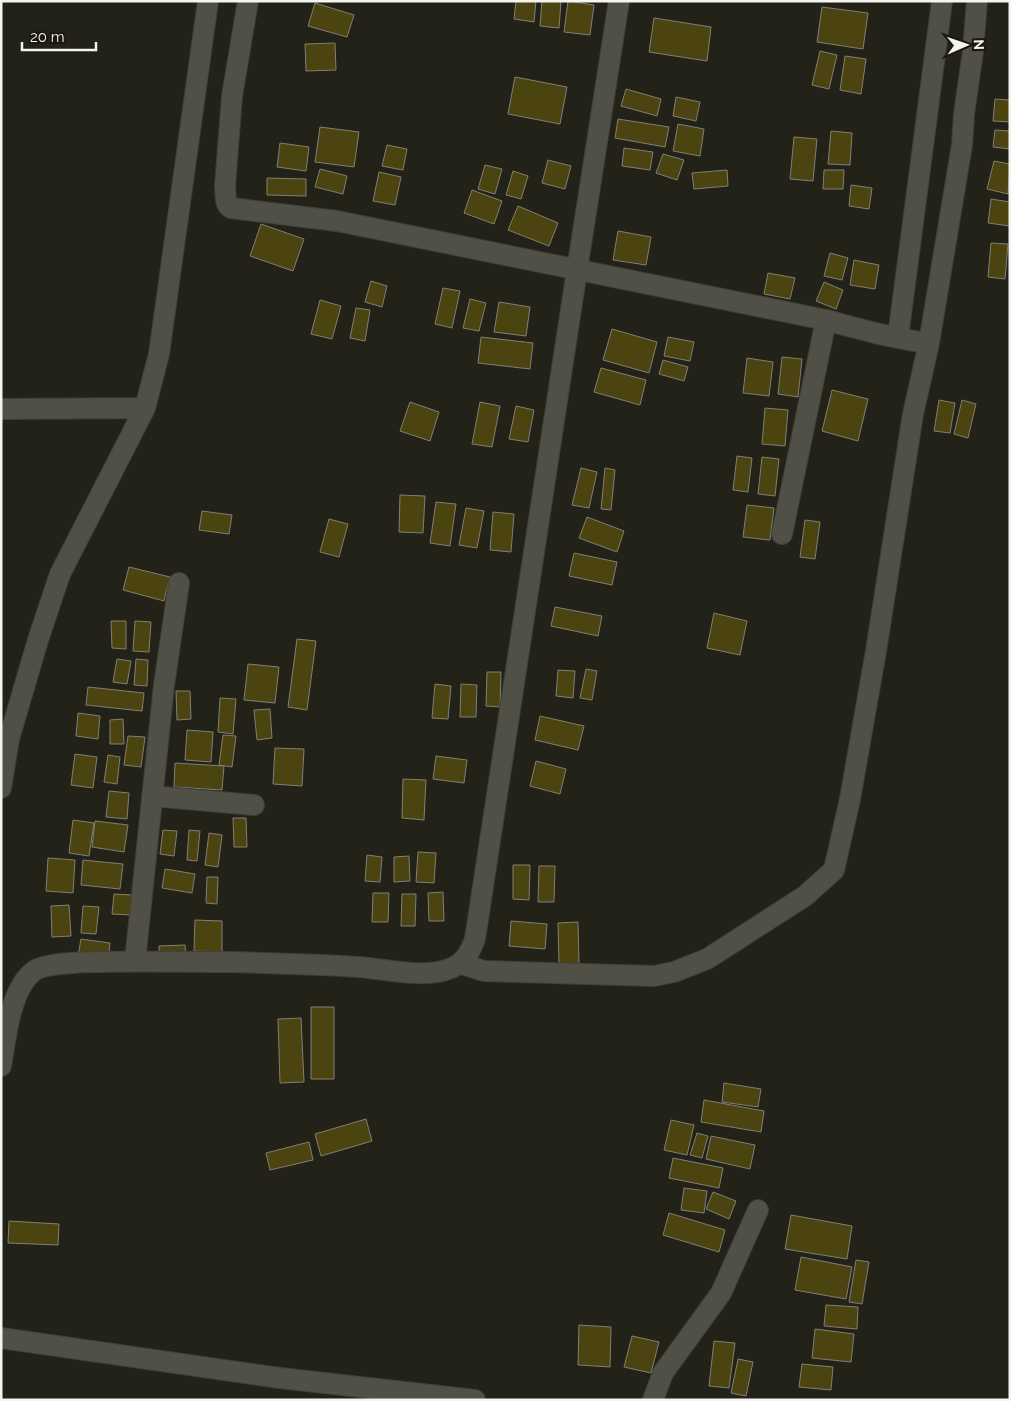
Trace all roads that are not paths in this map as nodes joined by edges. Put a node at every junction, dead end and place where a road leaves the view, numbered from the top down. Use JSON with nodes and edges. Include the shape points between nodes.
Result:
{"nodes":[{"id":1,"x":208,"y":1,"type":"edge"},
{"id":2,"x":248,"y":1,"type":"edge"},
{"id":3,"x":619,"y":1,"type":"edge"},
{"id":4,"x":942,"y":1,"type":"edge"},
{"id":5,"x":977,"y":1,"type":"edge"},
{"id":6,"x":576,"y":270,"type":"junction"},
{"id":7,"x":826,"y":320,"type":"junction"},
{"id":8,"x":914,"y":341,"type":"junction"},
{"id":9,"x":145,"y":408,"type":"junction"},
{"id":10,"x":1,"y":409,"type":"edge"},
{"id":11,"x":782,"y":534,"type":"dead end"},
{"id":12,"x":179,"y":583,"type":"dead end"},
{"id":13,"x":1,"y":788,"type":"edge"},
{"id":14,"x":152,"y":796,"type":"junction"},
{"id":15,"x":254,"y":806,"type":"dead end"},
{"id":16,"x":135,"y":961,"type":"junction"},
{"id":17,"x":462,"y":964,"type":"junction"},
{"id":18,"x":1,"y":1066,"type":"edge"},
{"id":19,"x":758,"y":1210,"type":"dead end"},
{"id":20,"x":1,"y":1338,"type":"edge"},
{"id":21,"x":475,"y":1400,"type":"edge"},
{"id":22,"x":653,"y":1400,"type":"edge"}],
"edges":[{"from":1,"to":9,"type":"street","via":[[158,354]]},
{"from":2,"to":6,"type":"street","via":[[232,96],[225,186],[228,206],[337,221]]},
{"from":3,"to":6,"type":"street"},
{"from":4,"to":8,"type":"street"},
{"from":5,"to":8,"type":"street","via":[[962,145]]},
{"from":6,"to":7,"type":"street"},
{"from":6,"to":17,"type":"street","via":[[475,939]]},
{"from":7,"to":8,"type":"street"},
{"from":7,"to":11,"type":"street"},
{"from":8,"to":17,"type":"street","via":[[913,414],[876,652],[834,870],[805,896],[757,928],[707,959],[674,972],[644,976],[484,971]]},
{"from":9,"to":10,"type":"street"},
{"from":9,"to":13,"type":"street","via":[[60,574],[9,738]]},
{"from":12,"to":14,"type":"street"},
{"from":14,"to":15,"type":"street"},
{"from":14,"to":16,"type":"street"},
{"from":16,"to":17,"type":"street","via":[[264,963],[423,973],[444,971]]},
{"from":16,"to":18,"type":"street","via":[[66,963],[34,970],[22,984],[10,1016]]},
{"from":19,"to":22,"type":"street","via":[[721,1293],[663,1373]]},
{"from":20,"to":21,"type":"street","via":[[280,1378]]}]}
